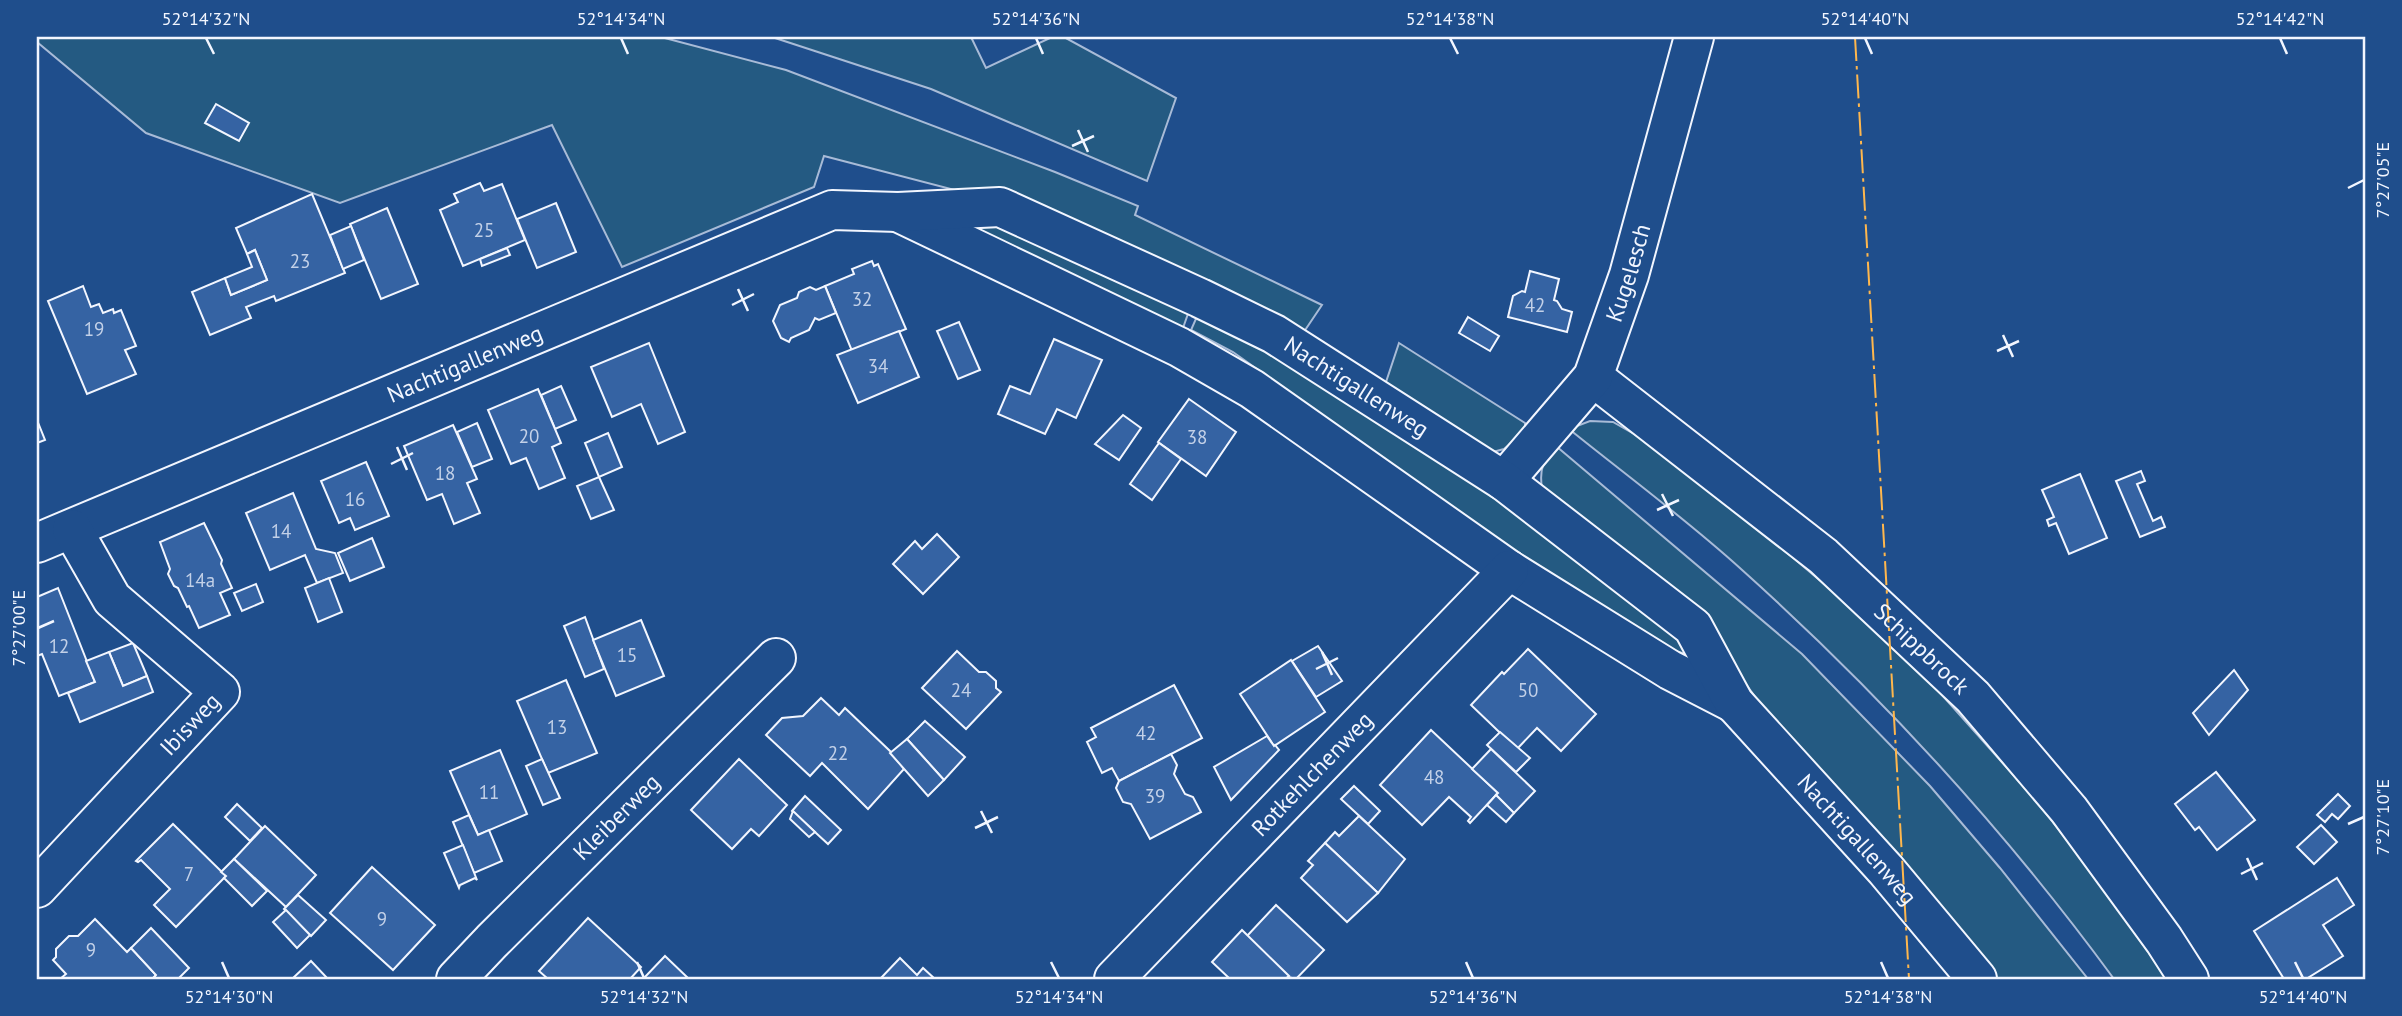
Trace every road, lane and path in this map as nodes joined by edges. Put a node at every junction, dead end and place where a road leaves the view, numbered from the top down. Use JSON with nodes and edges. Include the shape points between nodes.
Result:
{"nodes":[{"id":1,"x":1694,"y":37,"type":"edge"},
{"id":2,"x":898,"y":212,"type":"junction"},
{"id":3,"x":1593,"y":377,"type":"junction"},
{"id":4,"x":1504,"y":481,"type":"junction"},
{"id":5,"x":72,"y":529,"type":"junction"},
{"id":6,"x":37,"y":543,"type":"edge"},
{"id":7,"x":1509,"y":570,"type":"junction"},
{"id":8,"x":776,"y":658,"type":"dead end"},
{"id":9,"x":1734,"y":703,"type":"junction"},
{"id":10,"x":37,"y":888,"type":"edge"},
{"id":11,"x":456,"y":979,"type":"edge"},
{"id":12,"x":1114,"y":979,"type":"edge"},
{"id":13,"x":1977,"y":979,"type":"edge"},
{"id":14,"x":2189,"y":979,"type":"edge"}],
"edges":[{"from":1,"to":3,"type":"street","name":"Kugelesch","via":[[1629,275]]},
{"from":2,"to":4,"type":"street","name":"Nachtigallenweg","via":[[1000,206],[1274,334]]},
{"from":2,"to":5,"type":"street","name":"Nachtigallenweg","via":[[831,210]]},
{"from":2,"to":7,"type":"street","name":"Nachtigallenweg","via":[[1179,347],[1252,389]]},
{"from":3,"to":4,"type":"street","name":"Kugelesch"},
{"from":3,"to":14,"type":"street","name":"Schippbrock","via":[[1823,556],[1973,697],[2069,810]]},
{"from":4,"to":9,"type":"street","name":"Nachtigallenweg","via":[[1693,627]]},
{"from":5,"to":6,"type":"street","name":"Nachtigallenweg"},
{"from":5,"to":10,"type":"street","name":"Ibisweg","via":[[112,599],[220,692]]},
{"from":7,"to":9,"type":"street","name":"Nachtigallenweg","via":[[1670,670]]},
{"from":7,"to":12,"type":"street","name":"Rotkehlchenweg"},
{"from":8,"to":11,"type":"street","name":"Kleiberweg"},
{"from":9,"to":13,"type":"street","name":"Nachtigallenweg","via":[[1886,870]]}]}
